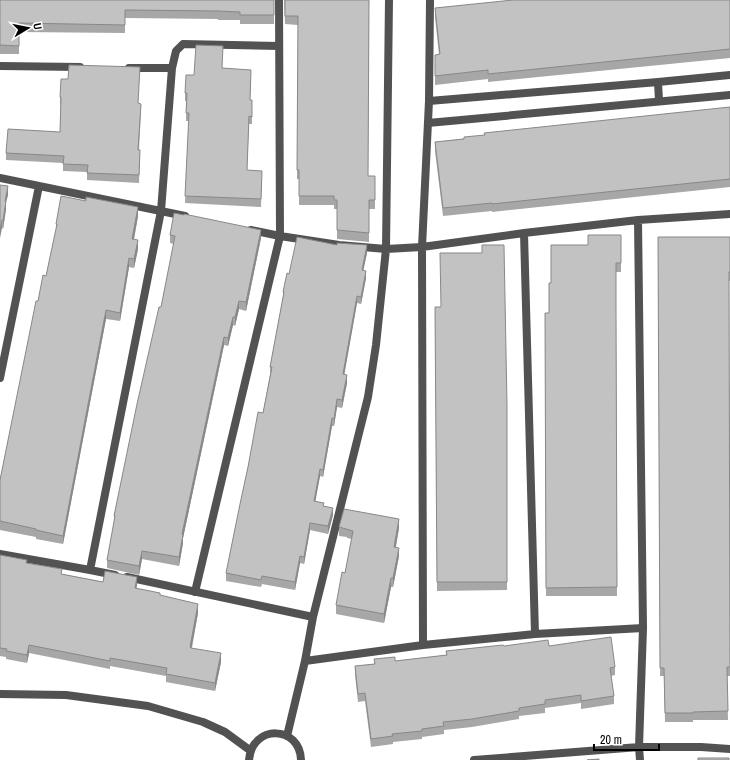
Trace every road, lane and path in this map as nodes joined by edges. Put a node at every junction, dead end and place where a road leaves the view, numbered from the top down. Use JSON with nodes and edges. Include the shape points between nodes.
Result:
{"nodes":[{"id":1,"x":279,"y":0,"type":"edge"},
{"id":2,"x":389,"y":0,"type":"edge"},
{"id":3,"x":430,"y":0,"type":"edge"},
{"id":4,"x":279,"y":46,"type":"junction"},
{"id":5,"x":0,"y":66,"type":"edge"},
{"id":6,"x":86,"y":67,"type":"edge"},
{"id":7,"x":118,"y":68,"type":"edge"},
{"id":8,"x":172,"y":68,"type":"junction"},
{"id":9,"x":730,"y":75,"type":"edge"},
{"id":10,"x":658,"y":82,"type":"junction"},
{"id":11,"x":730,"y":95,"type":"edge"},
{"id":12,"x":429,"y":100,"type":"junction"},
{"id":13,"x":659,"y":101,"type":"junction"},
{"id":14,"x":428,"y":123,"type":"junction"},
{"id":15,"x":0,"y":178,"type":"edge"},
{"id":16,"x":39,"y":186,"type":"junction"},
{"id":17,"x":161,"y":211,"type":"junction"},
{"id":18,"x":730,"y":214,"type":"edge"},
{"id":19,"x":191,"y":217,"type":"edge"},
{"id":20,"x":638,"y":220,"type":"junction"},
{"id":21,"x":243,"y":228,"type":"edge"},
{"id":22,"x":524,"y":233,"type":"junction"},
{"id":23,"x":280,"y":236,"type":"junction"},
{"id":24,"x":422,"y":247,"type":"junction"},
{"id":25,"x":386,"y":249,"type":"junction"},
{"id":26,"x":0,"y":378,"type":"edge"},
{"id":27,"x":0,"y":554,"type":"edge"},
{"id":28,"x":90,"y":570,"type":"junction"},
{"id":29,"x":195,"y":592,"type":"junction"},
{"id":30,"x":313,"y":617,"type":"junction"},
{"id":31,"x":643,"y":628,"type":"junction"},
{"id":32,"x":535,"y":634,"type":"junction"},
{"id":33,"x":423,"y":646,"type":"junction"},
{"id":34,"x":305,"y":661,"type":"junction"},
{"id":35,"x":0,"y":694,"type":"edge"},
{"id":36,"x":287,"y":736,"type":"junction"},
{"id":37,"x":639,"y":747,"type":"junction"},
{"id":38,"x":730,"y":749,"type":"edge"},
{"id":39,"x":250,"y":751,"type":"junction"},
{"id":40,"x":249,"y":760,"type":"edge"},
{"id":41,"x":301,"y":760,"type":"edge"},
{"id":42,"x":474,"y":760,"type":"edge"},
{"id":43,"x":640,"y":760,"type":"edge"}],
"edges":[{"from":1,"to":4,"type":"street"},
{"from":2,"to":25,"type":"street"},
{"from":3,"to":12,"type":"street"},
{"from":4,"to":8,"type":"street","via":[[183,44],[176,51]]},
{"from":4,"to":23,"type":"street"},
{"from":5,"to":6,"type":"street"},
{"from":7,"to":8,"type":"street"},
{"from":8,"to":17,"type":"street"},
{"from":9,"to":10,"type":"street"},
{"from":10,"to":12,"type":"street"},
{"from":10,"to":13,"type":"street"},
{"from":11,"to":13,"type":"street"},
{"from":12,"to":14,"type":"street"},
{"from":13,"to":14,"type":"street"},
{"from":14,"to":24,"type":"street"},
{"from":15,"to":16,"type":"street"},
{"from":16,"to":17,"type":"street"},
{"from":16,"to":26,"type":"street"},
{"from":17,"to":19,"type":"street"},
{"from":17,"to":28,"type":"street"},
{"from":18,"to":20,"type":"street"},
{"from":20,"to":22,"type":"street"},
{"from":20,"to":31,"type":"street"},
{"from":21,"to":23,"type":"street"},
{"from":22,"to":24,"type":"street"},
{"from":22,"to":32,"type":"street"},
{"from":23,"to":25,"type":"street"},
{"from":23,"to":29,"type":"street"},
{"from":24,"to":25,"type":"street"},
{"from":24,"to":33,"type":"street"},
{"from":25,"to":30,"type":"street","via":[[368,397]]},
{"from":27,"to":28,"type":"street"},
{"from":28,"to":29,"type":"street"},
{"from":29,"to":30,"type":"street"},
{"from":30,"to":34,"type":"street"},
{"from":31,"to":32,"type":"street"},
{"from":31,"to":37,"type":"street"},
{"from":32,"to":33,"type":"street"},
{"from":33,"to":34,"type":"street"},
{"from":34,"to":36,"type":"street"},
{"from":35,"to":39,"type":"street","via":[[66,695],[148,706],[203,722],[225,732]]},
{"from":36,"to":39,"type":"street","via":[[276,733],[266,735],[256,742]]},
{"from":36,"to":41,"type":"street","via":[[296,743]]},
{"from":37,"to":38,"type":"street"},
{"from":37,"to":42,"type":"street"},
{"from":37,"to":43,"type":"street"},
{"from":39,"to":40,"type":"street"}]}
